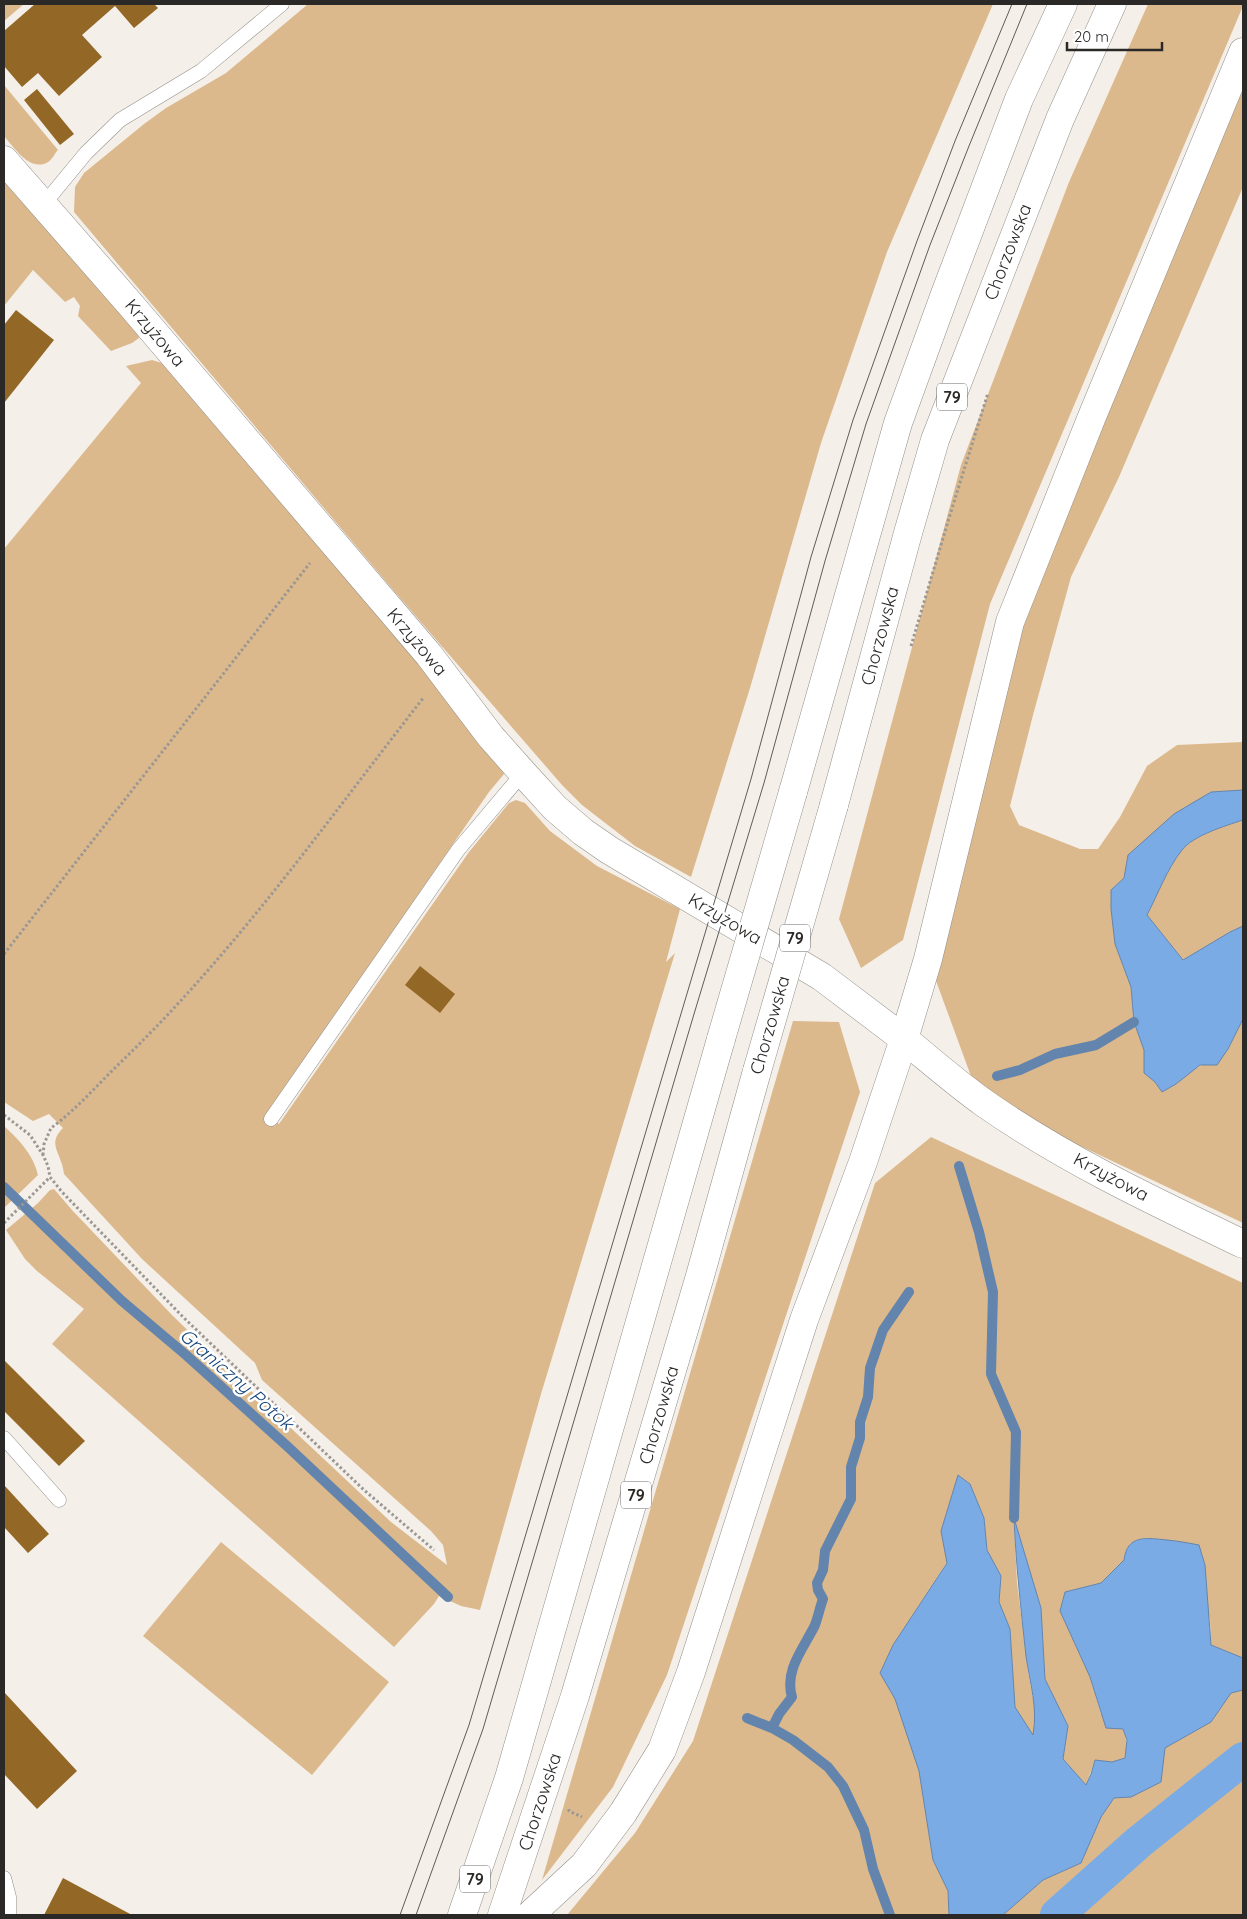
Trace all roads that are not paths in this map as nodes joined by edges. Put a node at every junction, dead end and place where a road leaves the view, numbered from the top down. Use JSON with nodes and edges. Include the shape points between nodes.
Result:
{"nodes":[{"id":1,"x":282,"y":4,"type":"edge"},
{"id":2,"x":1062,"y":4,"type":"edge"},
{"id":3,"x":1112,"y":4,"type":"edge"},
{"id":4,"x":1243,"y":52,"type":"edge"},
{"id":5,"x":4,"y":160,"type":"edge"},
{"id":6,"x":44,"y":204,"type":"junction"},
{"id":7,"x":523,"y":773,"type":"junction"},
{"id":8,"x":904,"y":1039,"type":"junction"},
{"id":9,"x":271,"y":1119,"type":"dead end"},
{"id":10,"x":1243,"y":1244,"type":"edge"},
{"id":11,"x":4,"y":1438,"type":"edge"},
{"id":12,"x":59,"y":1500,"type":"dead end"},
{"id":13,"x":4,"y":1878,"type":"edge"},
{"id":14,"x":9,"y":1915,"type":"edge"},
{"id":15,"x":462,"y":1915,"type":"edge"},
{"id":16,"x":502,"y":1915,"type":"edge"},
{"id":17,"x":530,"y":1915,"type":"edge"}],
"edges":[{"from":1,"to":6,"type":"lane","via":[[201,71],[120,120],[86,153]]},
{"from":2,"to":15,"type":"main road","name":"Chorzowska","number":"79","bridge":true,"via":[[1019,99],[898,423],[512,1768]]},
{"from":3,"to":16,"type":"main road","name":"Chorzowska","number":"79","bridge":true,"via":[[1060,119],[935,440],[700,1276],[578,1687]]},
{"from":4,"to":8,"type":"main road","via":[[1010,622],[928,959]]},
{"from":5,"to":6,"type":"main road","name":"Krzyżowa"},
{"from":6,"to":7,"type":"main road","name":"Krzyżowa","via":[[443,673]]},
{"from":7,"to":8,"type":"main road","name":"Krzyżowa","via":[[555,808],[583,832],[822,977]]},
{"from":7,"to":9,"type":"lane","via":[[458,850]]},
{"from":8,"to":10,"type":"main road","name":"Krzyżowa","via":[[983,1102],[1059,1150]]},
{"from":8,"to":17,"type":"main road","via":[[863,1162],[804,1320],[691,1672],[662,1750],[623,1813],[584,1865]]},
{"from":11,"to":12,"type":"lane"},
{"from":13,"to":14,"type":"lane"}]}
